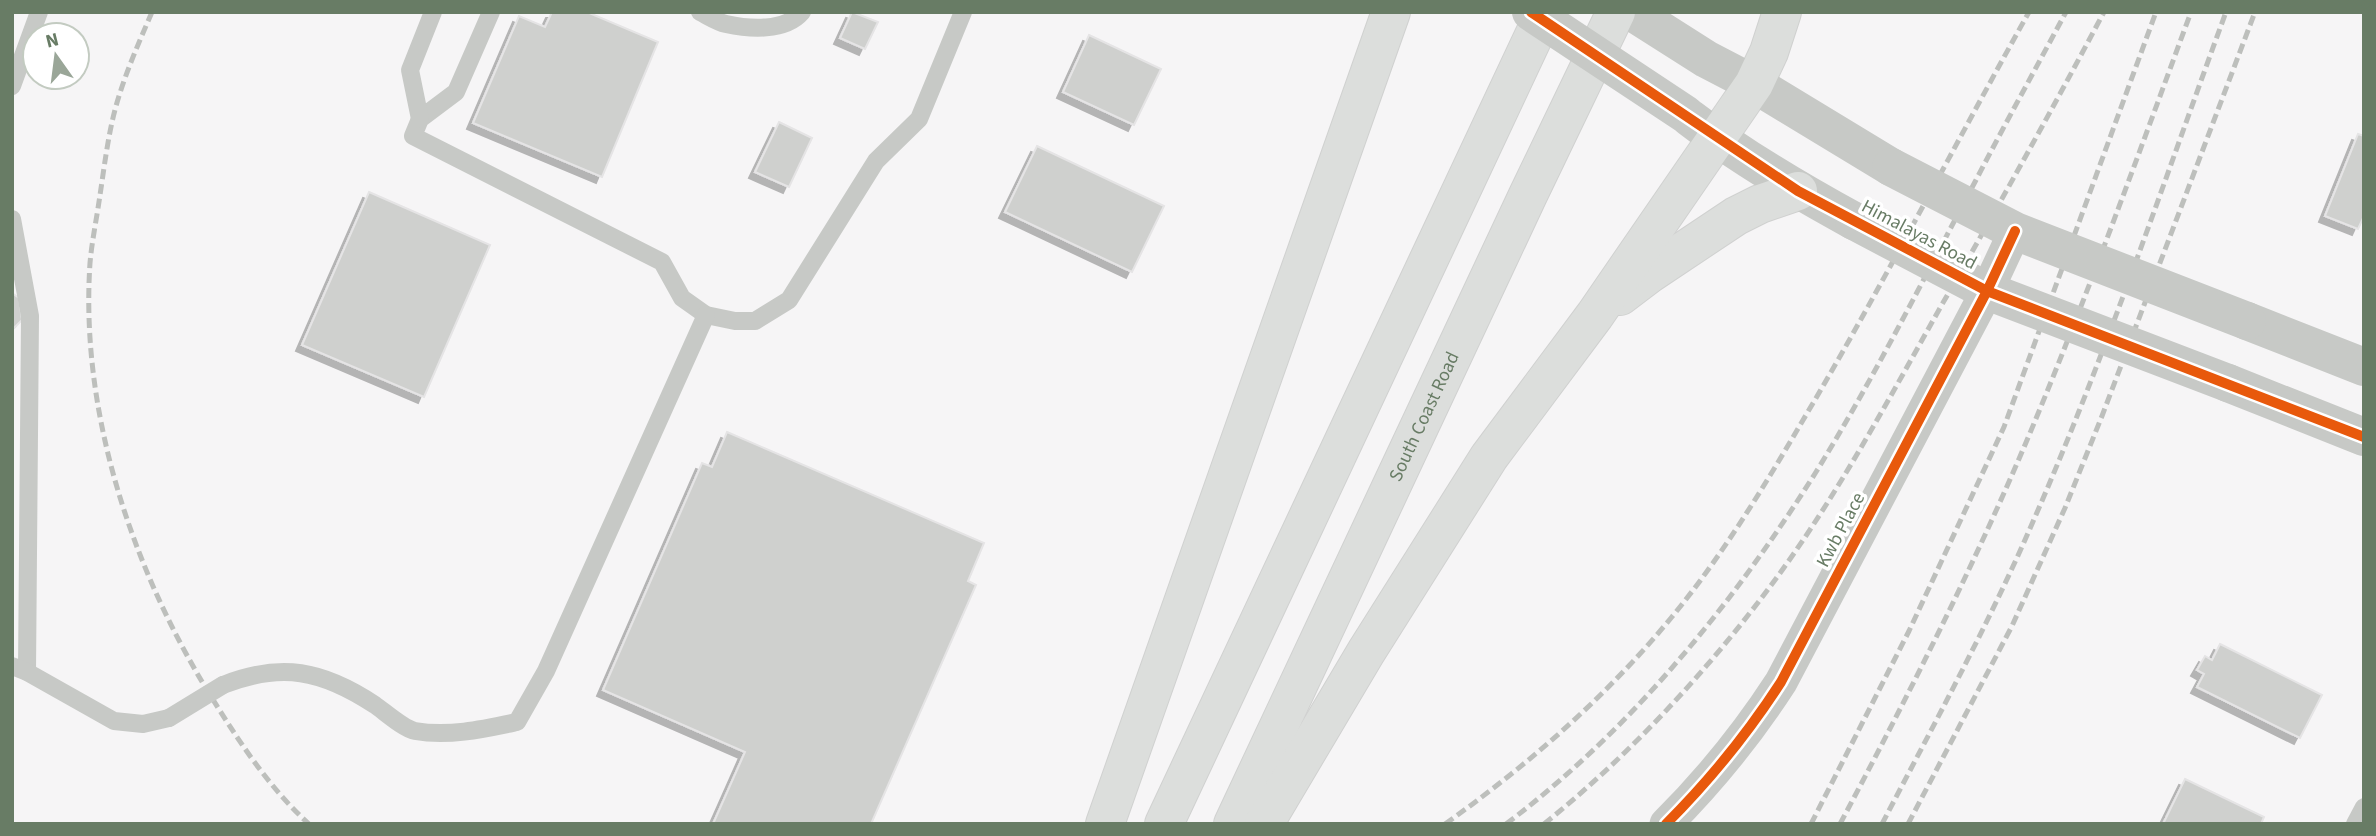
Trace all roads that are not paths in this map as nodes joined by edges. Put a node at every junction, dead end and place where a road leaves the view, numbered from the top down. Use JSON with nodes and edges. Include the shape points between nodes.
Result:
{"nodes":[{"id":1,"x":39,"y":12,"type":"edge"},
{"id":2,"x":433,"y":12,"type":"edge"},
{"id":3,"x":491,"y":12,"type":"edge"},
{"id":4,"x":700,"y":12,"type":"edge"},
{"id":5,"x":802,"y":12,"type":"edge"},
{"id":6,"x":963,"y":12,"type":"edge"},
{"id":7,"x":1391,"y":12,"type":"edge"},
{"id":8,"x":1531,"y":12,"type":"edge"},
{"id":9,"x":1545,"y":12,"type":"edge"},
{"id":10,"x":1616,"y":12,"type":"edge"},
{"id":11,"x":1632,"y":12,"type":"edge"},
{"id":12,"x":1782,"y":12,"type":"edge"},
{"id":13,"x":1754,"y":84,"type":"junction"},
{"id":14,"x":12,"y":86,"type":"edge"},
{"id":15,"x":420,"y":119,"type":"junction"},
{"id":16,"x":1718,"y":139,"type":"junction"},
{"id":17,"x":1798,"y":191,"type":"junction"},
{"id":18,"x":12,"y":219,"type":"edge"},
{"id":19,"x":2015,"y":231,"type":"junction"},
{"id":20,"x":1987,"y":291,"type":"junction"},
{"id":21,"x":706,"y":315,"type":"junction"},
{"id":22,"x":1595,"y":315,"type":"junction"},
{"id":23,"x":2364,"y":366,"type":"edge"},
{"id":24,"x":2364,"y":437,"type":"edge"},
{"id":25,"x":20,"y":669,"type":"edge"},
{"id":26,"x":2364,"y":807,"type":"edge"},
{"id":27,"x":1105,"y":824,"type":"edge"},
{"id":28,"x":1164,"y":824,"type":"edge"},
{"id":29,"x":1233,"y":824,"type":"edge"},
{"id":30,"x":1264,"y":824,"type":"edge"},
{"id":31,"x":1666,"y":824,"type":"edge"},
{"id":32,"x":2355,"y":824,"type":"edge"}],
"edges":[{"from":1,"to":14,"type":"lane"},
{"from":2,"to":15,"type":"lane","via":[[410,70]]},
{"from":3,"to":15,"type":"lane","via":[[457,92]]},
{"from":4,"to":5,"type":"lane","via":[[724,23],[770,28]]},
{"from":6,"to":21,"type":"lane","via":[[919,119],[876,161],[789,300],[755,321]]},
{"from":7,"to":27,"type":"main road"},
{"from":8,"to":16,"type":"street","name":"Himalayas Road","bridge":true},
{"from":9,"to":28,"type":"main road"},
{"from":10,"to":29,"type":"main road","name":"South Coast Road"},
{"from":11,"to":13,"type":"street"},
{"from":12,"to":13,"type":"main road"},
{"from":13,"to":16,"type":"main road"},
{"from":13,"to":19,"type":"street","bridge":true,"via":[[1891,167]]},
{"from":15,"to":21,"type":"lane","via":[[413,136],[662,262],[682,298]]},
{"from":16,"to":17,"type":"street","name":"Himalayas Road"},
{"from":16,"to":22,"type":"main road"},
{"from":17,"to":20,"type":"street","name":"Himalayas Road","bridge":true},
{"from":17,"to":22,"type":"main road","via":[[1737,216]]},
{"from":18,"to":25,"type":"lane","via":[[30,316]]},
{"from":19,"to":20,"type":"street","name":"Kwb Place"},
{"from":19,"to":23,"type":"street","bridge":true},
{"from":20,"to":24,"type":"street","name":"Himalayas Road","bridge":true},
{"from":20,"to":31,"type":"street","name":"Kwb Place","via":[[1781,682],[1705,785]]},
{"from":21,"to":25,"type":"lane","bridge":true,"via":[[546,671],[517,722],[467,732],[413,731],[328,680],[297,671],[249,674],[169,718],[143,724],[114,721]]},
{"from":22,"to":30,"type":"main road","via":[[1489,457]]},
{"from":26,"to":32,"type":"lane"}]}
